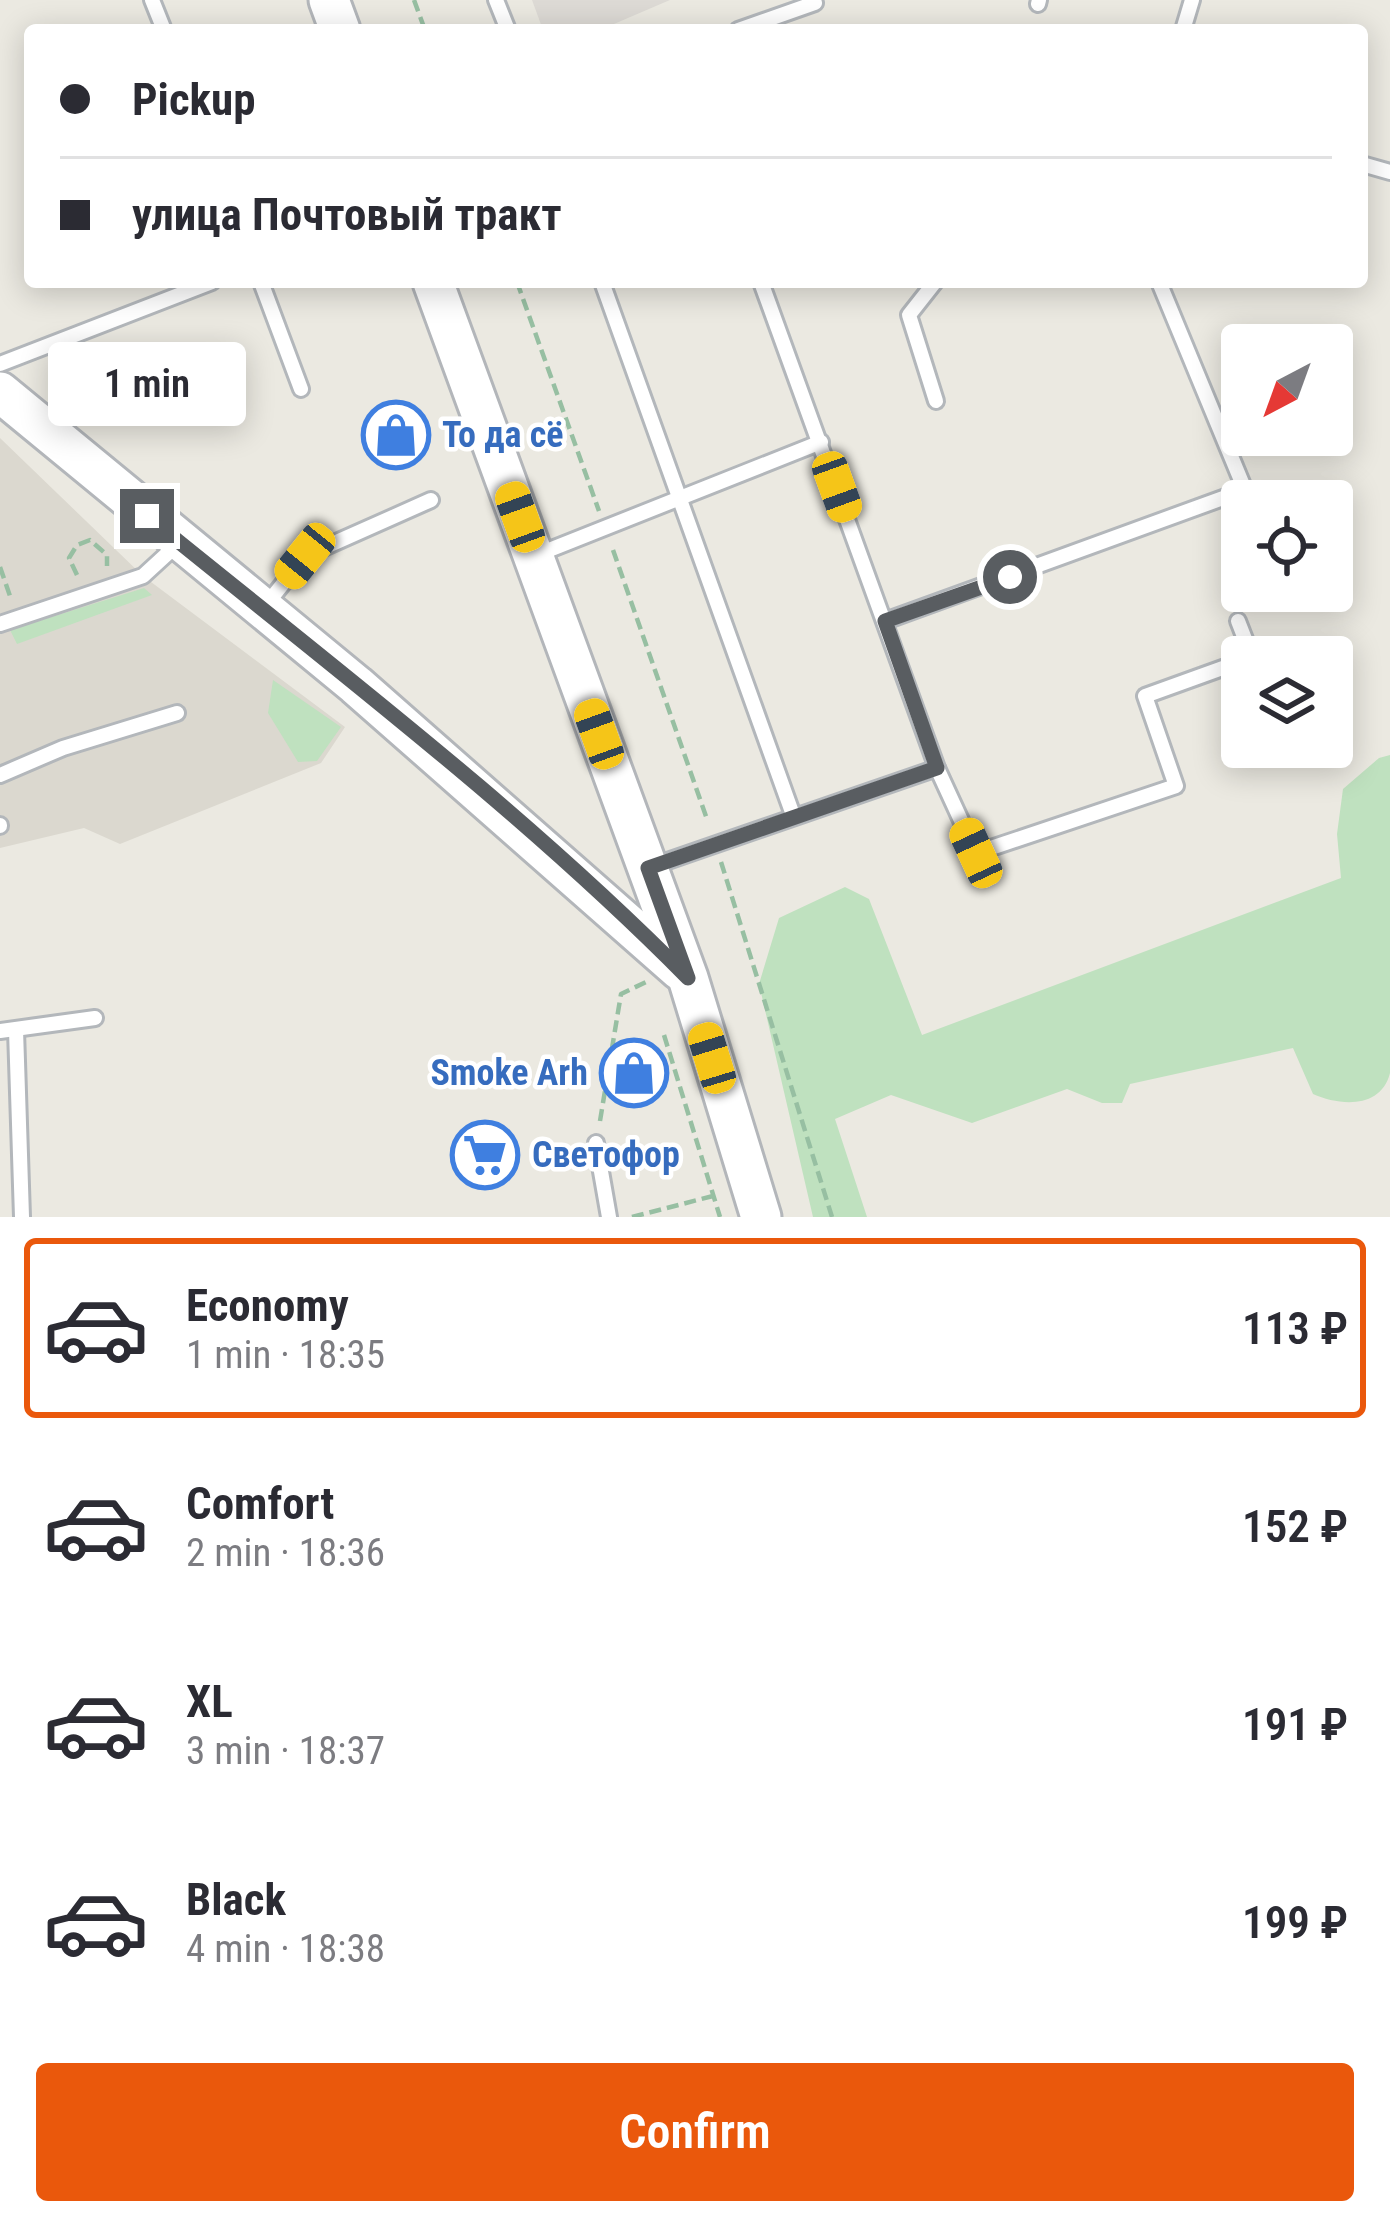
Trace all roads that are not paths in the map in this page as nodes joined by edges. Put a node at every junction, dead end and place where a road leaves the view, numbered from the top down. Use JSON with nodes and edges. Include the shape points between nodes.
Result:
{"nodes":[{"id":1,"x":815,"y":3,"type":"dead end"},
{"id":2,"x":755,"y":24,"type":"edge"},
{"id":3,"x":196,"y":288,"type":"edge"},
{"id":4,"x":263,"y":288,"type":"edge"},
{"id":5,"x":435,"y":288,"type":"edge"},
{"id":6,"x":604,"y":288,"type":"edge"},
{"id":7,"x":762,"y":288,"type":"edge"},
{"id":8,"x":930,"y":288,"type":"edge"},
{"id":9,"x":1162,"y":288,"type":"edge"},
{"id":10,"x":0,"y":364,"type":"edge"},
{"id":11,"x":301,"y":389,"type":"dead end"},
{"id":12,"x":0,"y":392,"type":"edge"},
{"id":13,"x":936,"y":401,"type":"dead end"},
{"id":14,"x":821,"y":442,"type":"junction"},
{"id":15,"x":681,"y":497,"type":"junction"},
{"id":16,"x":430,"y":500,"type":"dead end"},
{"id":17,"x":180,"y":542,"type":"junction"},
{"id":18,"x":534,"y":556,"type":"junction"},
{"id":19,"x":263,"y":609,"type":"junction"},
{"id":20,"x":885,"y":621,"type":"junction"},
{"id":21,"x":1238,"y":622,"type":"dead end"},
{"id":22,"x":0,"y":624,"type":"edge"},
{"id":23,"x":1244,"y":636,"type":"edge"},
{"id":24,"x":1221,"y":669,"type":"edge"},
{"id":25,"x":177,"y":713,"type":"dead end"},
{"id":26,"x":937,"y":768,"type":"junction"},
{"id":27,"x":0,"y":775,"type":"edge"},
{"id":28,"x":794,"y":815,"type":"junction"},
{"id":29,"x":648,"y":868,"type":"junction"},
{"id":30,"x":669,"y":979,"type":"junction"},
{"id":31,"x":95,"y":1018,"type":"dead end"},
{"id":32,"x":8,"y":1031,"type":"edge"},
{"id":33,"x":596,"y":1143,"type":"road end"},
{"id":34,"x":22,"y":1217,"type":"edge"},
{"id":35,"x":609,"y":1217,"type":"edge"},
{"id":36,"x":760,"y":1217,"type":"edge"}],
"edges":[{"from":1,"to":2,"type":"lane"},
{"from":3,"to":10,"type":"lane"},
{"from":4,"to":11,"type":"lane"},
{"from":5,"to":18,"type":"main road"},
{"from":6,"to":15,"type":"lane"},
{"from":7,"to":14,"type":"lane"},
{"from":8,"to":13,"type":"lane","via":[[909,315]]},
{"from":9,"to":20,"type":"lane","via":[[1245,490]]},
{"from":12,"to":17,"type":"main road"},
{"from":14,"to":15,"type":"lane"},
{"from":14,"to":20,"type":"lane"},
{"from":15,"to":18,"type":"lane"},
{"from":15,"to":28,"type":"lane"},
{"from":16,"to":19,"type":"lane","via":[[305,556]]},
{"from":17,"to":19,"type":"main road"},
{"from":17,"to":22,"type":"lane","via":[[143,576]]},
{"from":18,"to":29,"type":"main road"},
{"from":19,"to":30,"type":"main road","via":[[639,930]]},
{"from":20,"to":26,"type":"lane"},
{"from":21,"to":23,"type":"lane"},
{"from":24,"to":26,"type":"lane","via":[[1145,696],[1176,786],[976,853]]},
{"from":25,"to":27,"type":"lane"},
{"from":26,"to":28,"type":"lane"},
{"from":28,"to":29,"type":"lane"},
{"from":29,"to":30,"type":"main road"},
{"from":30,"to":36,"type":"main road"},
{"from":31,"to":32,"type":"lane"},
{"from":32,"to":34,"type":"lane"},
{"from":33,"to":35,"type":"lane"}]}
